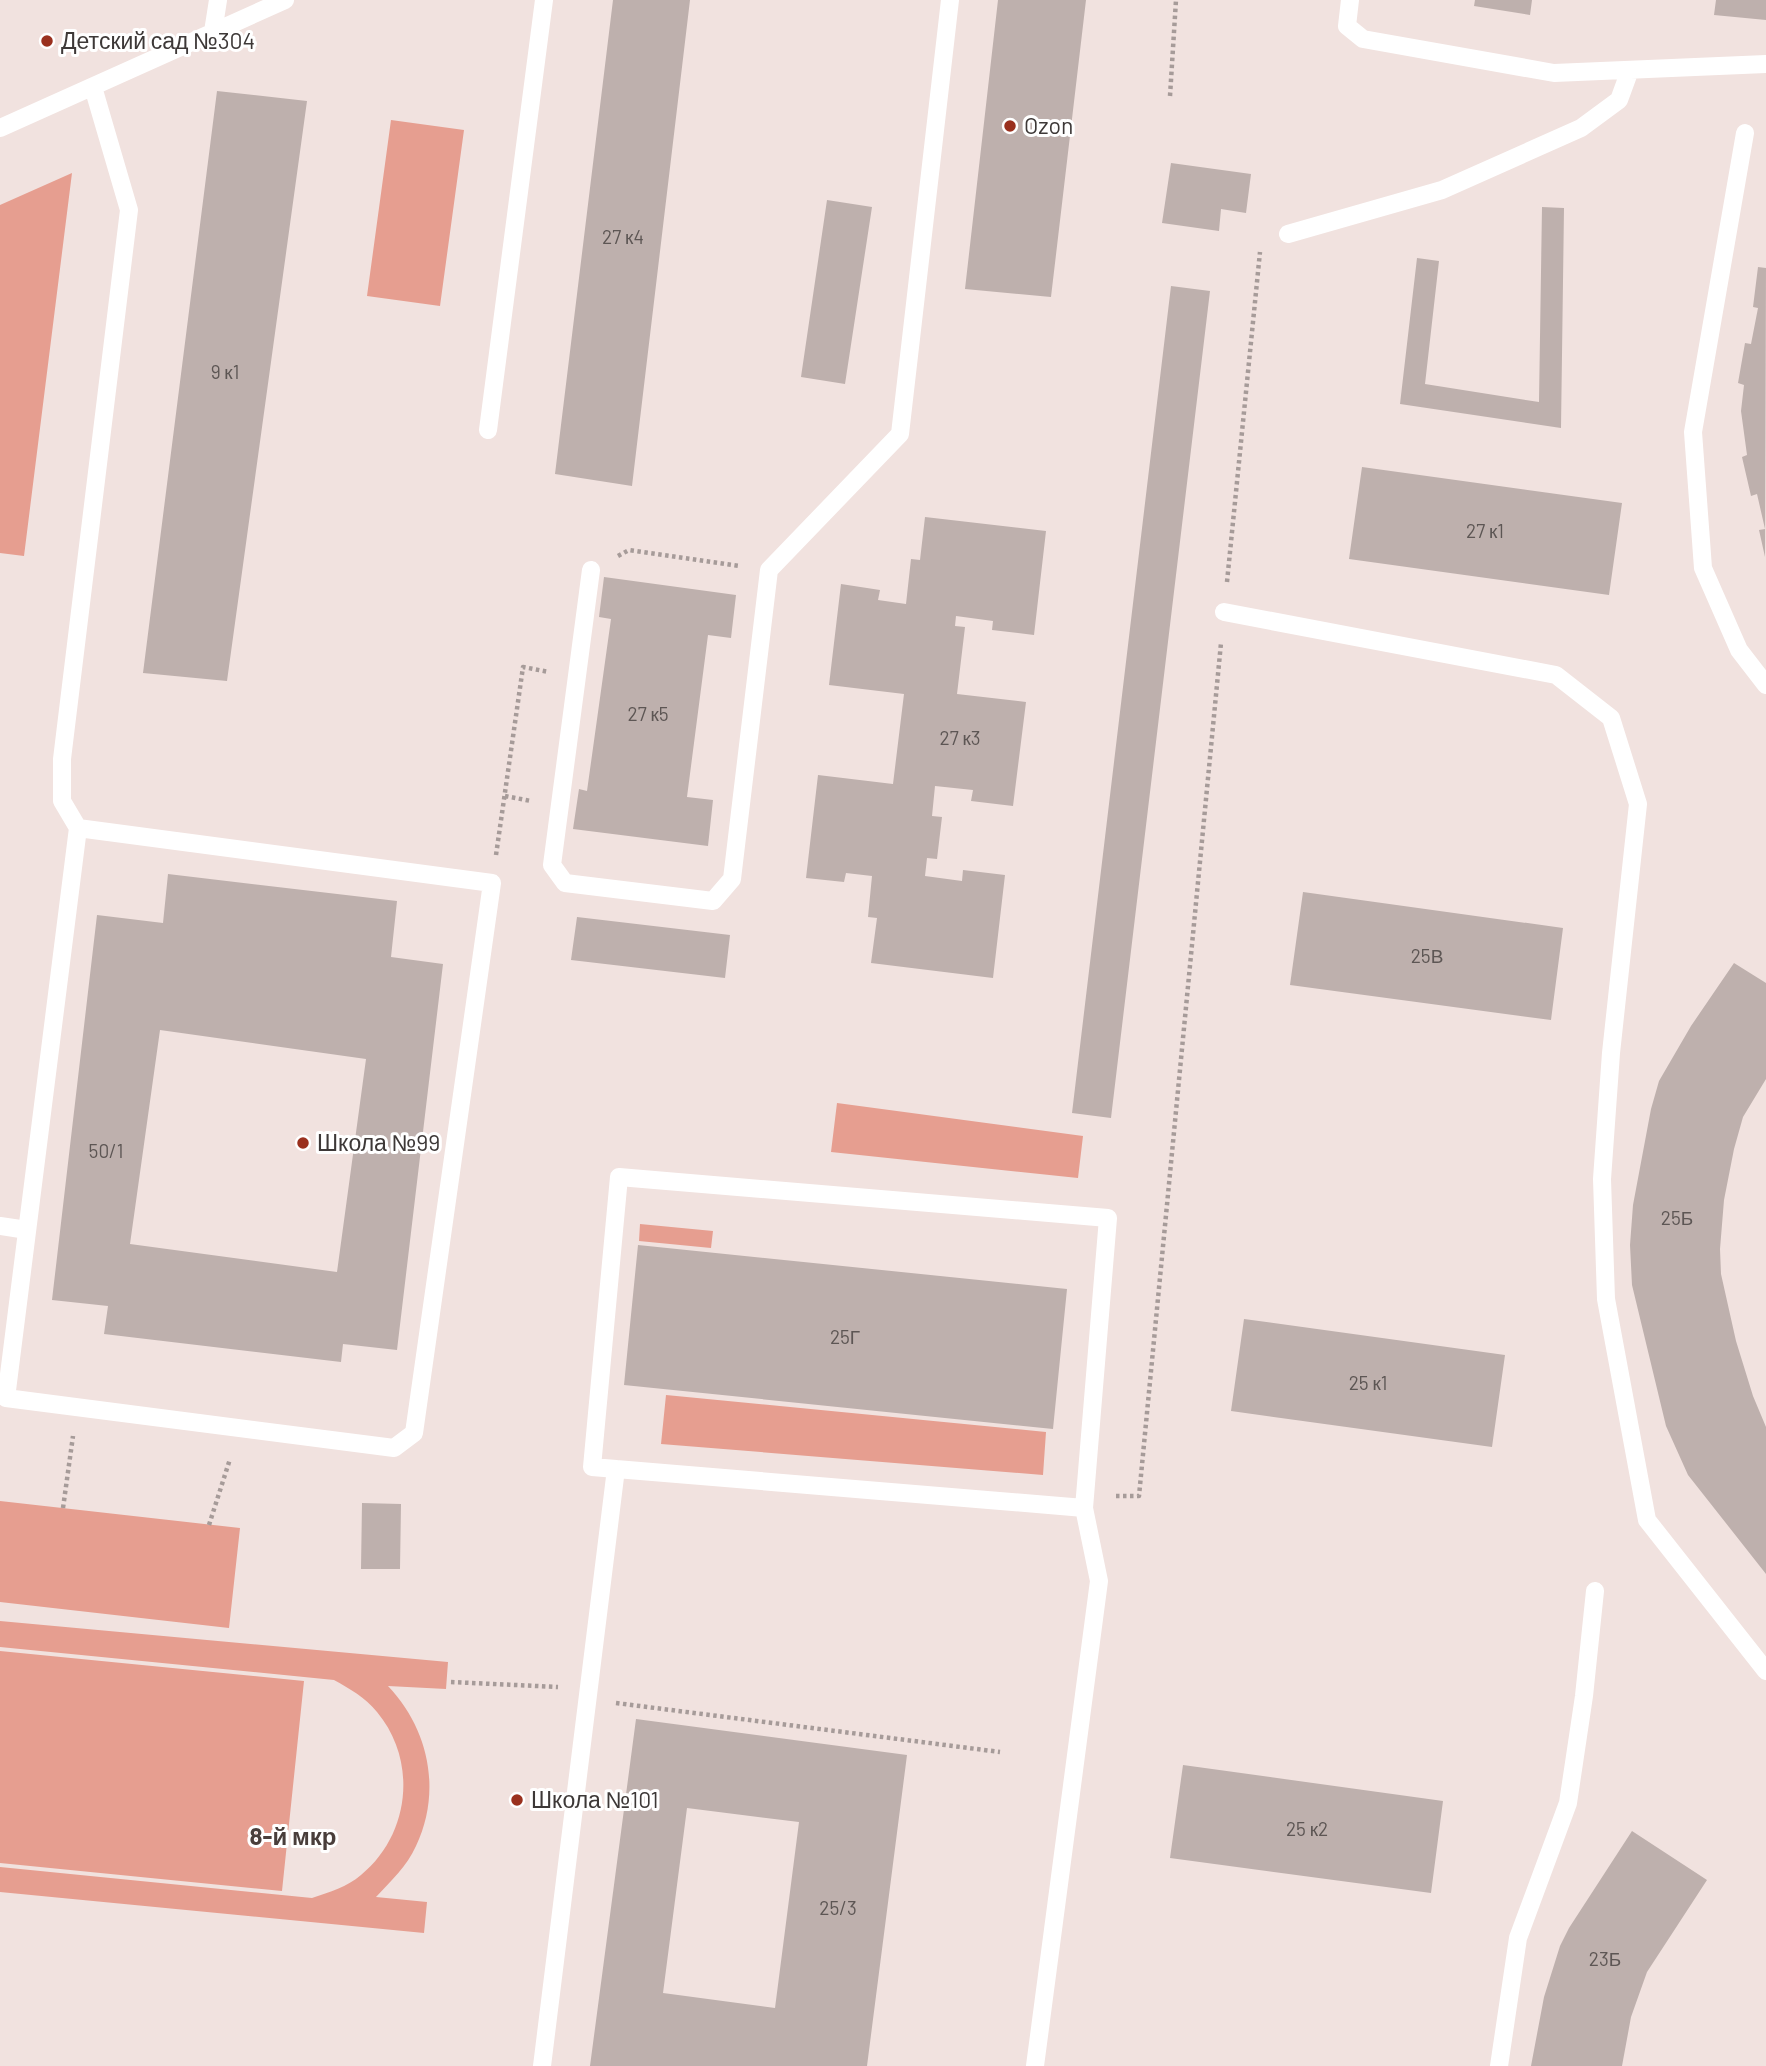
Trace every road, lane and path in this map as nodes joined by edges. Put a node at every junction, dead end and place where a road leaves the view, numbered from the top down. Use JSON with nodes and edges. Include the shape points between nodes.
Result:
{"nodes":[{"id":1,"x":218,"y":0,"type":"edge"},
{"id":2,"x":285,"y":0,"type":"edge"},
{"id":3,"x":544,"y":0,"type":"edge"},
{"id":4,"x":950,"y":0,"type":"edge"},
{"id":5,"x":1176,"y":0,"type":"edge"},
{"id":6,"x":1350,"y":0,"type":"edge"},
{"id":7,"x":213,"y":32,"type":"junction"},
{"id":8,"x":1766,"y":64,"type":"edge"},
{"id":9,"x":1630,"y":70,"type":"junction"},
{"id":10,"x":93,"y":87,"type":"junction"},
{"id":11,"x":1170,"y":96,"type":"dead end"},
{"id":12,"x":0,"y":128,"type":"edge"},
{"id":13,"x":1745,"y":132,"type":"dead end"},
{"id":14,"x":1288,"y":234,"type":"dead end"},
{"id":15,"x":1260,"y":252,"type":"dead end"},
{"id":16,"x":488,"y":430,"type":"dead end"},
{"id":17,"x":591,"y":569,"type":"joint"},
{"id":18,"x":769,"y":570,"type":"junction"},
{"id":19,"x":1224,"y":612,"type":"junction"},
{"id":20,"x":535,"y":670,"type":"dead end"},
{"id":21,"x":1766,"y":685,"type":"edge"},
{"id":22,"x":505,"y":796,"type":"junction"},
{"id":23,"x":513,"y":798,"type":"dead end"},
{"id":24,"x":78,"y":828,"type":"junction"},
{"id":25,"x":492,"y":883,"type":"junction"},
{"id":26,"x":0,"y":1226,"type":"edge"},
{"id":27,"x":27,"y":1230,"type":"junction"},
{"id":28,"x":77,"y":1407,"type":"junction"},
{"id":29,"x":239,"y":1428,"type":"junction"},
{"id":30,"x":616,"y":1469,"type":"junction"},
{"id":31,"x":1085,"y":1502,"type":"junction"},
{"id":32,"x":62,"y":1508,"type":"dead end"},
{"id":33,"x":209,"y":1525,"type":"dead end"},
{"id":34,"x":1595,"y":1591,"type":"dead end"},
{"id":35,"x":1766,"y":1671,"type":"edge"},
{"id":36,"x":451,"y":1682,"type":"dead end"},
{"id":37,"x":571,"y":1687,"type":"dead end"},
{"id":38,"x":588,"y":1700,"type":"junction"},
{"id":39,"x":1000,"y":1752,"type":"dead end"},
{"id":40,"x":542,"y":2066,"type":"edge"},
{"id":41,"x":1035,"y":2066,"type":"edge"},
{"id":42,"x":1499,"y":2066,"type":"edge"}],
"edges":[{"from":1,"to":7,"type":"lane"},
{"from":2,"to":7,"type":"lane"},
{"from":3,"to":16,"type":"lane"},
{"from":4,"to":18,"type":"lane","via":[[900,434]]},
{"from":5,"to":11,"type":"path"},
{"from":6,"to":9,"type":"lane","via":[[1348,26],[1363,39],[1554,73]]},
{"from":7,"to":10,"type":"lane"},
{"from":8,"to":9,"type":"lane"},
{"from":9,"to":14,"type":"lane","via":[[1619,100],[1581,128],[1442,190]]},
{"from":10,"to":12,"type":"lane"},
{"from":10,"to":24,"type":"lane","via":[[129,210],[62,759],[62,801]]},
{"from":13,"to":21,"type":"lane","via":[[1693,432],[1703,568],[1739,650]]},
{"from":15,"to":19,"type":"path"},
{"from":17,"to":18,"type":"path","via":[[629,550]]},
{"from":17,"to":18,"type":"lane","via":[[552,865],[565,883],[713,901],[732,879]]},
{"from":19,"to":31,"type":"path","via":[[1139,1496]]},
{"from":19,"to":35,"type":"lane","via":[[1556,675],[1611,718],[1638,804],[1602,1179],[1606,1299],[1647,1520]]},
{"from":20,"to":22,"type":"path","via":[[523,667]]},
{"from":22,"to":23,"type":"path"},
{"from":22,"to":25,"type":"path"},
{"from":24,"to":25,"type":"lane"},
{"from":24,"to":27,"type":"lane"},
{"from":25,"to":29,"type":"lane","via":[[414,1433],[394,1448]]},
{"from":26,"to":27,"type":"lane"},
{"from":27,"to":28,"type":"lane","via":[[6,1398]]},
{"from":28,"to":29,"type":"lane"},
{"from":28,"to":32,"type":"path"},
{"from":29,"to":33,"type":"path"},
{"from":30,"to":31,"type":"lane"},
{"from":30,"to":31,"type":"lane","via":[[592,1467],[619,1177],[1108,1218]]},
{"from":30,"to":38,"type":"lane"},
{"from":31,"to":41,"type":"lane","via":[[1098,1581]]},
{"from":34,"to":42,"type":"lane","via":[[1568,1803],[1518,1938]]},
{"from":36,"to":37,"type":"path"},
{"from":38,"to":39,"type":"path"},
{"from":38,"to":40,"type":"lane"}]}
